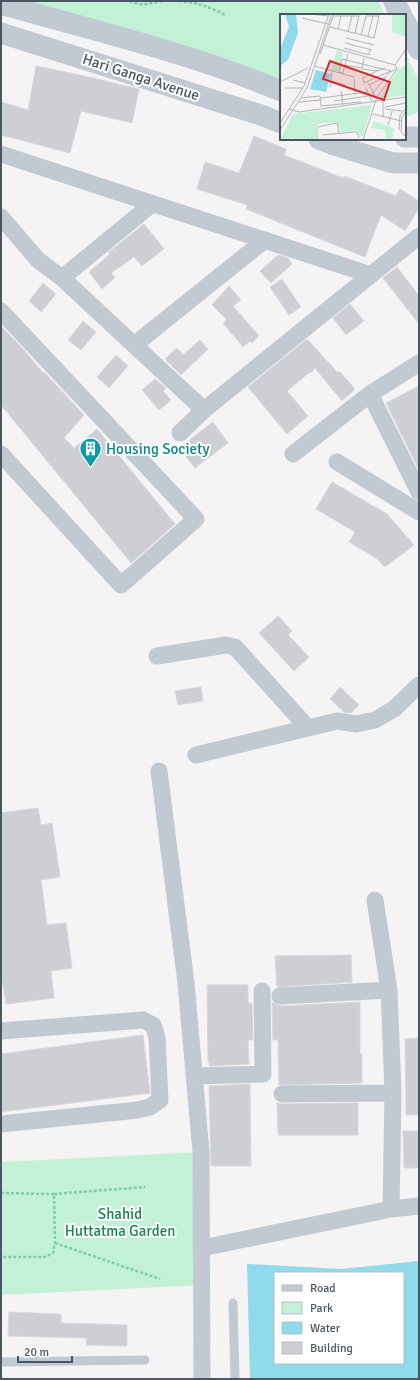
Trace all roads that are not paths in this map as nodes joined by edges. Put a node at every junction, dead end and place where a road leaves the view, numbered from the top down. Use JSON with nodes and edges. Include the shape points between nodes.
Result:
{"nodes":[{"id":1,"x":394,"y":1,"type":"edge"},
{"id":2,"x":1,"y":4,"type":"edge"},
{"id":3,"x":400,"y":14,"type":"edge"},
{"id":4,"x":406,"y":24,"type":"edge"},
{"id":5,"x":1,"y":33,"type":"edge"},
{"id":6,"x":419,"y":49,"type":"edge"},
{"id":7,"x":280,"y":91,"type":"edge"},
{"id":8,"x":280,"y":123,"type":"edge"},
{"id":9,"x":406,"y":137,"type":"edge"},
{"id":10,"x":419,"y":137,"type":"edge"},
{"id":11,"x":322,"y":140,"type":"edge"},
{"id":12,"x":1,"y":154,"type":"edge"},
{"id":13,"x":419,"y":163,"type":"edge"},
{"id":14,"x":152,"y":204,"type":"junction"},
{"id":15,"x":1,"y":217,"type":"edge"},
{"id":16,"x":419,"y":236,"type":"edge"},
{"id":17,"x":265,"y":240,"type":"junction"},
{"id":18,"x":371,"y":275,"type":"junction"},
{"id":19,"x":62,"y":278,"type":"junction"},
{"id":20,"x":1,"y":311,"type":"edge"},
{"id":21,"x":134,"y":345,"type":"junction"},
{"id":22,"x":419,"y":362,"type":"edge"},
{"id":23,"x":370,"y":394,"type":"junction"},
{"id":24,"x":204,"y":410,"type":"junction"},
{"id":25,"x":180,"y":433,"type":"dead end"},
{"id":26,"x":1,"y":454,"type":"edge"},
{"id":27,"x":293,"y":454,"type":"dead end"},
{"id":28,"x":338,"y":462,"type":"dead end"},
{"id":29,"x":419,"y":492,"type":"edge"},
{"id":30,"x":419,"y":512,"type":"edge"},
{"id":31,"x":157,"y":656,"type":"dead end"},
{"id":32,"x":419,"y":685,"type":"edge"},
{"id":33,"x":308,"y":728,"type":"junction"},
{"id":34,"x":196,"y":755,"type":"dead end"},
{"id":35,"x":159,"y":771,"type":"dead end"},
{"id":36,"x":375,"y":900,"type":"dead end"},
{"id":37,"x":389,"y":990,"type":"junction"},
{"id":38,"x":262,"y":991,"type":"dead end"},
{"id":39,"x":280,"y":996,"type":"dead end"},
{"id":40,"x":1,"y":1031,"type":"edge"},
{"id":41,"x":194,"y":1076,"type":"junction"},
{"id":42,"x":393,"y":1093,"type":"junction"},
{"id":43,"x":282,"y":1094,"type":"dead end"},
{"id":44,"x":1,"y":1124,"type":"edge"},
{"id":45,"x":419,"y":1206,"type":"edge"},
{"id":46,"x":391,"y":1209,"type":"junction"},
{"id":47,"x":202,"y":1248,"type":"junction"},
{"id":48,"x":233,"y":1303,"type":"dead end"},
{"id":49,"x":145,"y":1360,"type":"dead end"},
{"id":50,"x":1,"y":1362,"type":"edge"},
{"id":51,"x":202,"y":1379,"type":"edge"},
{"id":52,"x":235,"y":1379,"type":"edge"}],
"edges":[{"from":1,"to":3,"type":"main road"},
{"from":2,"to":7,"type":"street","name":"Hari Ganga Avenue","via":[[192,58]]},
{"from":4,"to":6,"type":"main road"},
{"from":5,"to":8,"type":"street","name":"Hari Ganga Avenue"},
{"from":9,"to":10,"type":"street"},
{"from":11,"to":13,"type":"street","via":[[393,163]]},
{"from":12,"to":14,"type":"street"},
{"from":14,"to":17,"type":"street"},
{"from":14,"to":19,"type":"street"},
{"from":15,"to":19,"type":"street","via":[[38,260]]},
{"from":16,"to":18,"type":"street"},
{"from":17,"to":18,"type":"street"},
{"from":17,"to":21,"type":"street"},
{"from":18,"to":24,"type":"street"},
{"from":19,"to":21,"type":"street"},
{"from":20,"to":26,"type":"street","via":[[196,519],[121,585]]},
{"from":21,"to":24,"type":"street"},
{"from":22,"to":23,"type":"street"},
{"from":23,"to":27,"type":"street"},
{"from":23,"to":29,"type":"street"},
{"from":24,"to":25,"type":"street"},
{"from":28,"to":30,"type":"street"},
{"from":31,"to":33,"type":"street","via":[[226,645],[235,647]]},
{"from":32,"to":33,"type":"street","via":[[394,709],[375,720],[356,724],[337,721]]},
{"from":33,"to":34,"type":"street"},
{"from":35,"to":41,"type":"street","via":[[186,983]]},
{"from":36,"to":37,"type":"street"},
{"from":37,"to":39,"type":"street"},
{"from":37,"to":42,"type":"street"},
{"from":38,"to":41,"type":"street","via":[[263,1074]]},
{"from":40,"to":44,"type":"street","via":[[143,1020],[154,1025],[157,1037],[160,1100],[150,1107],[138,1110]]},
{"from":41,"to":47,"type":"street","via":[[201,1152]]},
{"from":42,"to":43,"type":"street"},
{"from":42,"to":46,"type":"street"},
{"from":45,"to":46,"type":"street"},
{"from":46,"to":47,"type":"street"},
{"from":47,"to":51,"type":"street"},
{"from":48,"to":52,"type":"lane"},
{"from":49,"to":50,"type":"lane"}]}
